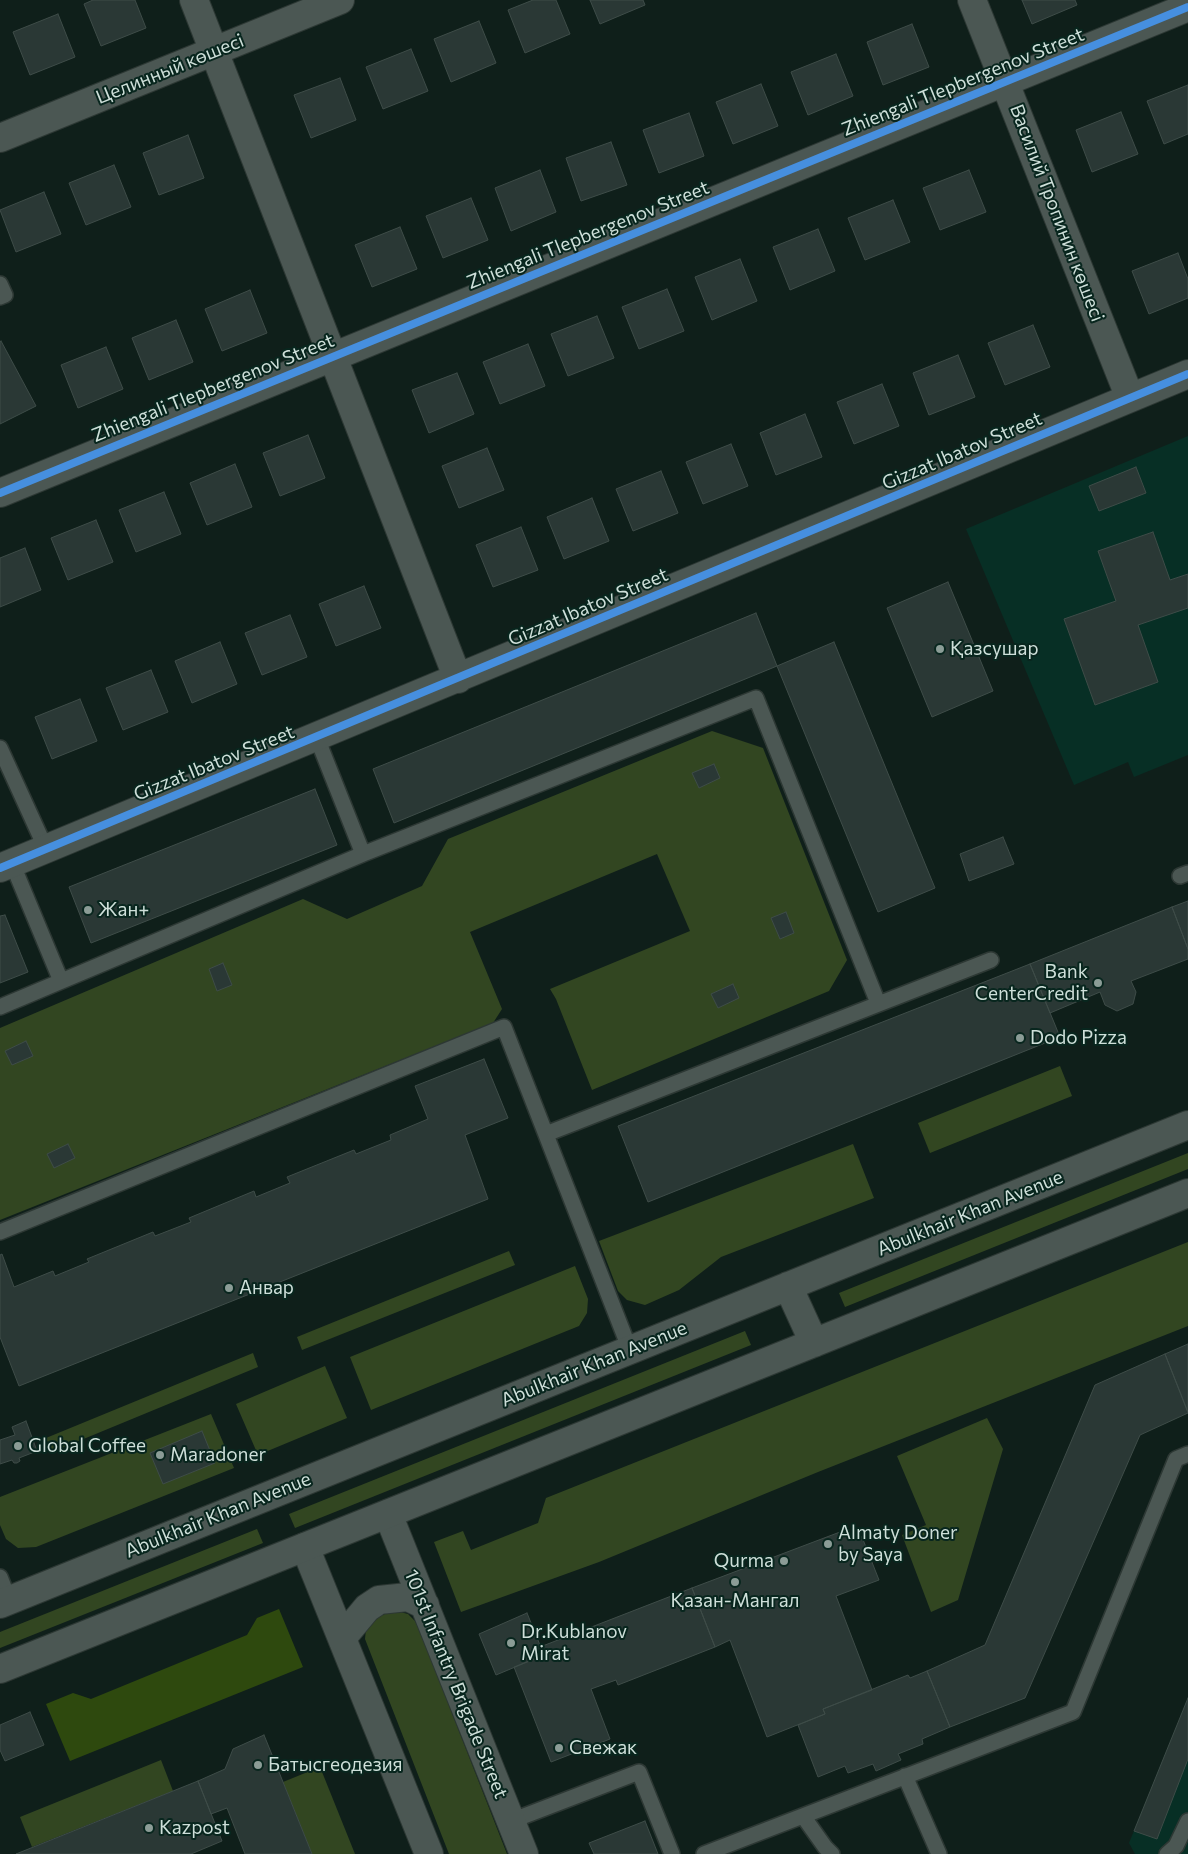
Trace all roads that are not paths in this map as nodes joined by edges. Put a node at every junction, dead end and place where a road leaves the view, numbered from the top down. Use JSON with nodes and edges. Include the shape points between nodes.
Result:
{"nodes":[{"id":1,"x":194,"y":0,"type":"edge"},
{"id":2,"x":340,"y":0,"type":"edge"},
{"id":3,"x":972,"y":0,"type":"edge"},
{"id":4,"x":1188,"y":7,"type":"edge"},
{"id":5,"x":214,"y":50,"type":"junction"},
{"id":6,"x":1006,"y":82,"type":"junction"},
{"id":7,"x":0,"y":138,"type":"edge"},
{"id":8,"x":0,"y":284,"type":"edge"},
{"id":9,"x":0,"y":297,"type":"edge"},
{"id":10,"x":333,"y":357,"type":"junction"},
{"id":11,"x":1188,"y":374,"type":"edge"},
{"id":12,"x":1130,"y":398,"type":"junction"},
{"id":13,"x":0,"y":493,"type":"edge"},
{"id":14,"x":458,"y":679,"type":"junction"},
{"id":15,"x":316,"y":738,"type":"junction"},
{"id":16,"x":0,"y":748,"type":"edge"},
{"id":17,"x":46,"y":849,"type":"junction"},
{"id":18,"x":363,"y":854,"type":"junction"},
{"id":19,"x":6,"y":866,"type":"edge"},
{"id":20,"x":991,"y":960,"type":"dead end"},
{"id":21,"x":61,"y":981,"type":"junction"},
{"id":22,"x":878,"y":1003,"type":"junction"},
{"id":23,"x":0,"y":1006,"type":"edge"},
{"id":24,"x":1188,"y":1124,"type":"edge"},
{"id":25,"x":546,"y":1134,"type":"junction"},
{"id":26,"x":1188,"y":1193,"type":"edge"},
{"id":27,"x":0,"y":1232,"type":"edge"},
{"id":28,"x":788,"y":1286,"type":"junction"},
{"id":29,"x":814,"y":1343,"type":"junction"},
{"id":30,"x":630,"y":1350,"type":"junction"},
{"id":31,"x":1188,"y":1454,"type":"edge"},
{"id":32,"x":388,"y":1514,"type":"junction"},
{"id":33,"x":305,"y":1547,"type":"junction"},
{"id":34,"x":3,"y":1594,"type":"edge"},
{"id":35,"x":425,"y":1605,"type":"junction"},
{"id":36,"x":342,"y":1638,"type":"junction"},
{"id":37,"x":0,"y":1669,"type":"edge"},
{"id":38,"x":905,"y":1776,"type":"junction"},
{"id":39,"x":804,"y":1816,"type":"junction"},
{"id":40,"x":511,"y":1821,"type":"junction"},
{"id":41,"x":1188,"y":1821,"type":"edge"},
{"id":42,"x":429,"y":1854,"type":"edge"},
{"id":43,"x":524,"y":1854,"type":"edge"},
{"id":44,"x":672,"y":1854,"type":"edge"},
{"id":45,"x":704,"y":1854,"type":"edge"},
{"id":46,"x":832,"y":1854,"type":"edge"},
{"id":47,"x":939,"y":1854,"type":"edge"},
{"id":48,"x":1167,"y":1854,"type":"edge"}],
"edges":[{"from":1,"to":5,"type":"street"},
{"from":2,"to":5,"type":"street","name":"Целинный көшесі"},
{"from":3,"to":6,"type":"street","name":"Василий Тропинин көшесі"},
{"from":4,"to":6,"type":"street","name":"Zhiengali Tlepbergenov Street"},
{"from":5,"to":7,"type":"street","name":"Целинный көшесі"},
{"from":5,"to":10,"type":"street"},
{"from":6,"to":10,"type":"street","name":"Zhiengali Tlepbergenov Street"},
{"from":6,"to":12,"type":"street","name":"Василий Тропинин көшесі"},
{"from":8,"to":9,"type":"lane","via":[[5,295]]},
{"from":10,"to":13,"type":"street","name":"Zhiengali Tlepbergenov Street"},
{"from":10,"to":14,"type":"street"},
{"from":11,"to":12,"type":"street","name":"Gizzat Ibatov Street"},
{"from":12,"to":14,"type":"street","name":"Gizzat Ibatov Street"},
{"from":14,"to":15,"type":"street","name":"Gizzat Ibatov Street"},
{"from":15,"to":17,"type":"street","name":"Gizzat Ibatov Street"},
{"from":15,"to":18,"type":"lane"},
{"from":16,"to":17,"type":"lane"},
{"from":17,"to":19,"type":"street","name":"Gizzat Ibatov Street"},
{"from":18,"to":21,"type":"lane"},
{"from":18,"to":22,"type":"lane","via":[[756,698]]},
{"from":19,"to":21,"type":"lane"},
{"from":20,"to":22,"type":"lane"},
{"from":21,"to":23,"type":"lane"},
{"from":22,"to":25,"type":"lane"},
{"from":24,"to":28,"type":"street","name":"Abulkhair Khan Avenue"},
{"from":25,"to":27,"type":"lane","via":[[504,1027]]},
{"from":25,"to":30,"type":"lane"},
{"from":26,"to":29,"type":"street"},
{"from":28,"to":29,"type":"street"},
{"from":28,"to":30,"type":"street","name":"Abulkhair Khan Avenue"},
{"from":29,"to":32,"type":"street"},
{"from":30,"to":34,"type":"street","name":"Abulkhair Khan Avenue"},
{"from":31,"to":38,"type":"lane","via":[[1176,1459],[1073,1712]]},
{"from":32,"to":33,"type":"street"},
{"from":32,"to":35,"type":"street","name":"101st Infantry Brigade Street"},
{"from":33,"to":36,"type":"street"},
{"from":33,"to":37,"type":"street"},
{"from":35,"to":36,"type":"street","via":[[408,1597],[379,1600],[367,1608]]},
{"from":35,"to":40,"type":"street","name":"101st Infantry Brigade Street"},
{"from":36,"to":42,"type":"street"},
{"from":38,"to":39,"type":"lane"},
{"from":38,"to":47,"type":"lane"},
{"from":39,"to":45,"type":"lane"},
{"from":39,"to":46,"type":"lane"},
{"from":40,"to":43,"type":"street","name":"101st Infantry Brigade Street"},
{"from":40,"to":44,"type":"lane","via":[[639,1772]]},
{"from":41,"to":48,"type":"lane","via":[[1176,1846]]}]}
